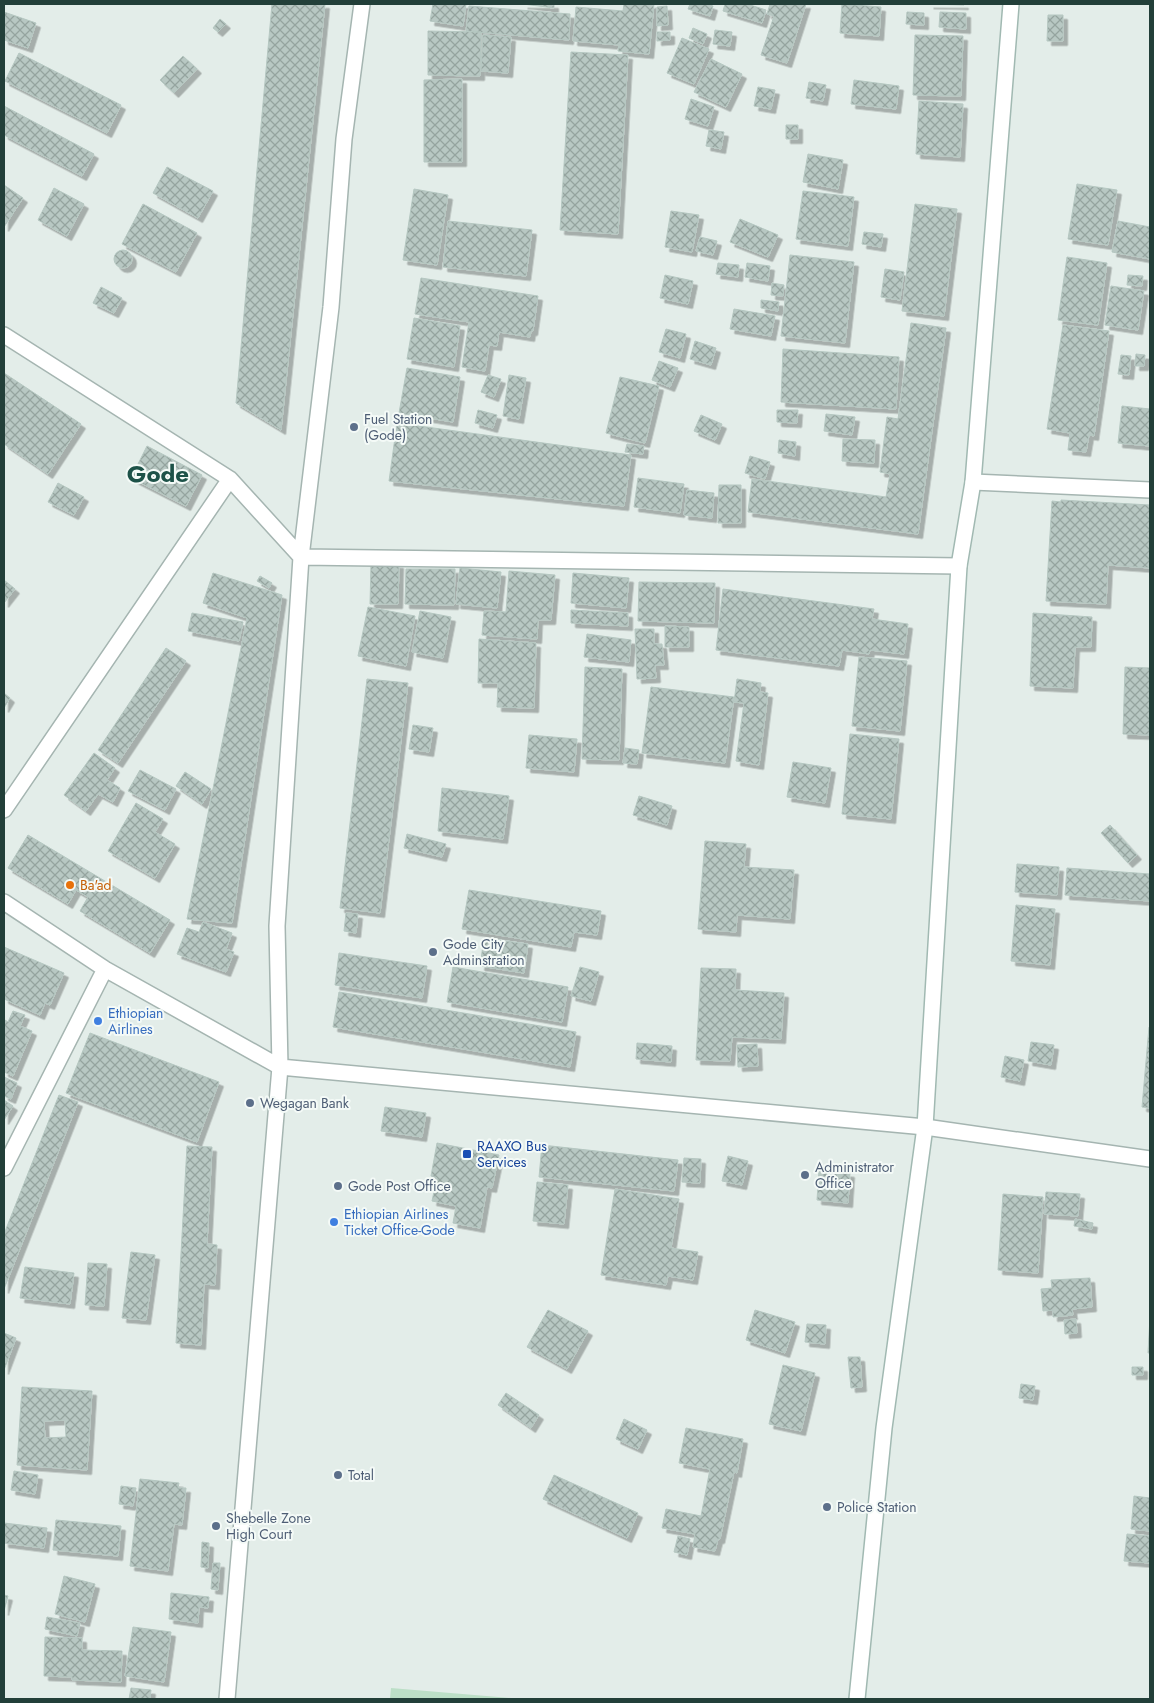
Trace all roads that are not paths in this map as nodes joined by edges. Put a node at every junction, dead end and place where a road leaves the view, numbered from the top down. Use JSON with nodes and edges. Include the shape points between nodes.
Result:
{"nodes":[{"id":1,"x":362,"y":4,"type":"edge"},
{"id":2,"x":1011,"y":4,"type":"edge"},
{"id":3,"x":4,"y":335,"type":"edge"},
{"id":4,"x":230,"y":479,"type":"junction"},
{"id":5,"x":973,"y":482,"type":"junction"},
{"id":6,"x":1150,"y":490,"type":"edge"},
{"id":7,"x":301,"y":557,"type":"junction"},
{"id":8,"x":959,"y":566,"type":"junction"},
{"id":9,"x":4,"y":810,"type":"edge"},
{"id":10,"x":4,"y":902,"type":"edge"},
{"id":11,"x":105,"y":969,"type":"junction"},
{"id":12,"x":280,"y":1067,"type":"junction"},
{"id":13,"x":924,"y":1128,"type":"junction"},
{"id":14,"x":1150,"y":1159,"type":"edge"},
{"id":15,"x":4,"y":1168,"type":"edge"},
{"id":16,"x":227,"y":1699,"type":"edge"},
{"id":17,"x":857,"y":1699,"type":"edge"}],
"edges":[{"from":1,"to":7,"type":"street","via":[[344,139],[331,307]]},
{"from":2,"to":5,"type":"street"},
{"from":3,"to":4,"type":"street"},
{"from":4,"to":7,"type":"street"},
{"from":4,"to":9,"type":"street"},
{"from":5,"to":6,"type":"street"},
{"from":5,"to":8,"type":"street"},
{"from":7,"to":8,"type":"street"},
{"from":7,"to":12,"type":"street","via":[[278,926]]},
{"from":8,"to":13,"type":"street"},
{"from":10,"to":11,"type":"street"},
{"from":11,"to":12,"type":"street"},
{"from":11,"to":15,"type":"street"},
{"from":12,"to":13,"type":"street"},
{"from":12,"to":16,"type":"street"},
{"from":13,"to":14,"type":"street"},
{"from":13,"to":17,"type":"street","via":[[884,1428]]}]}
